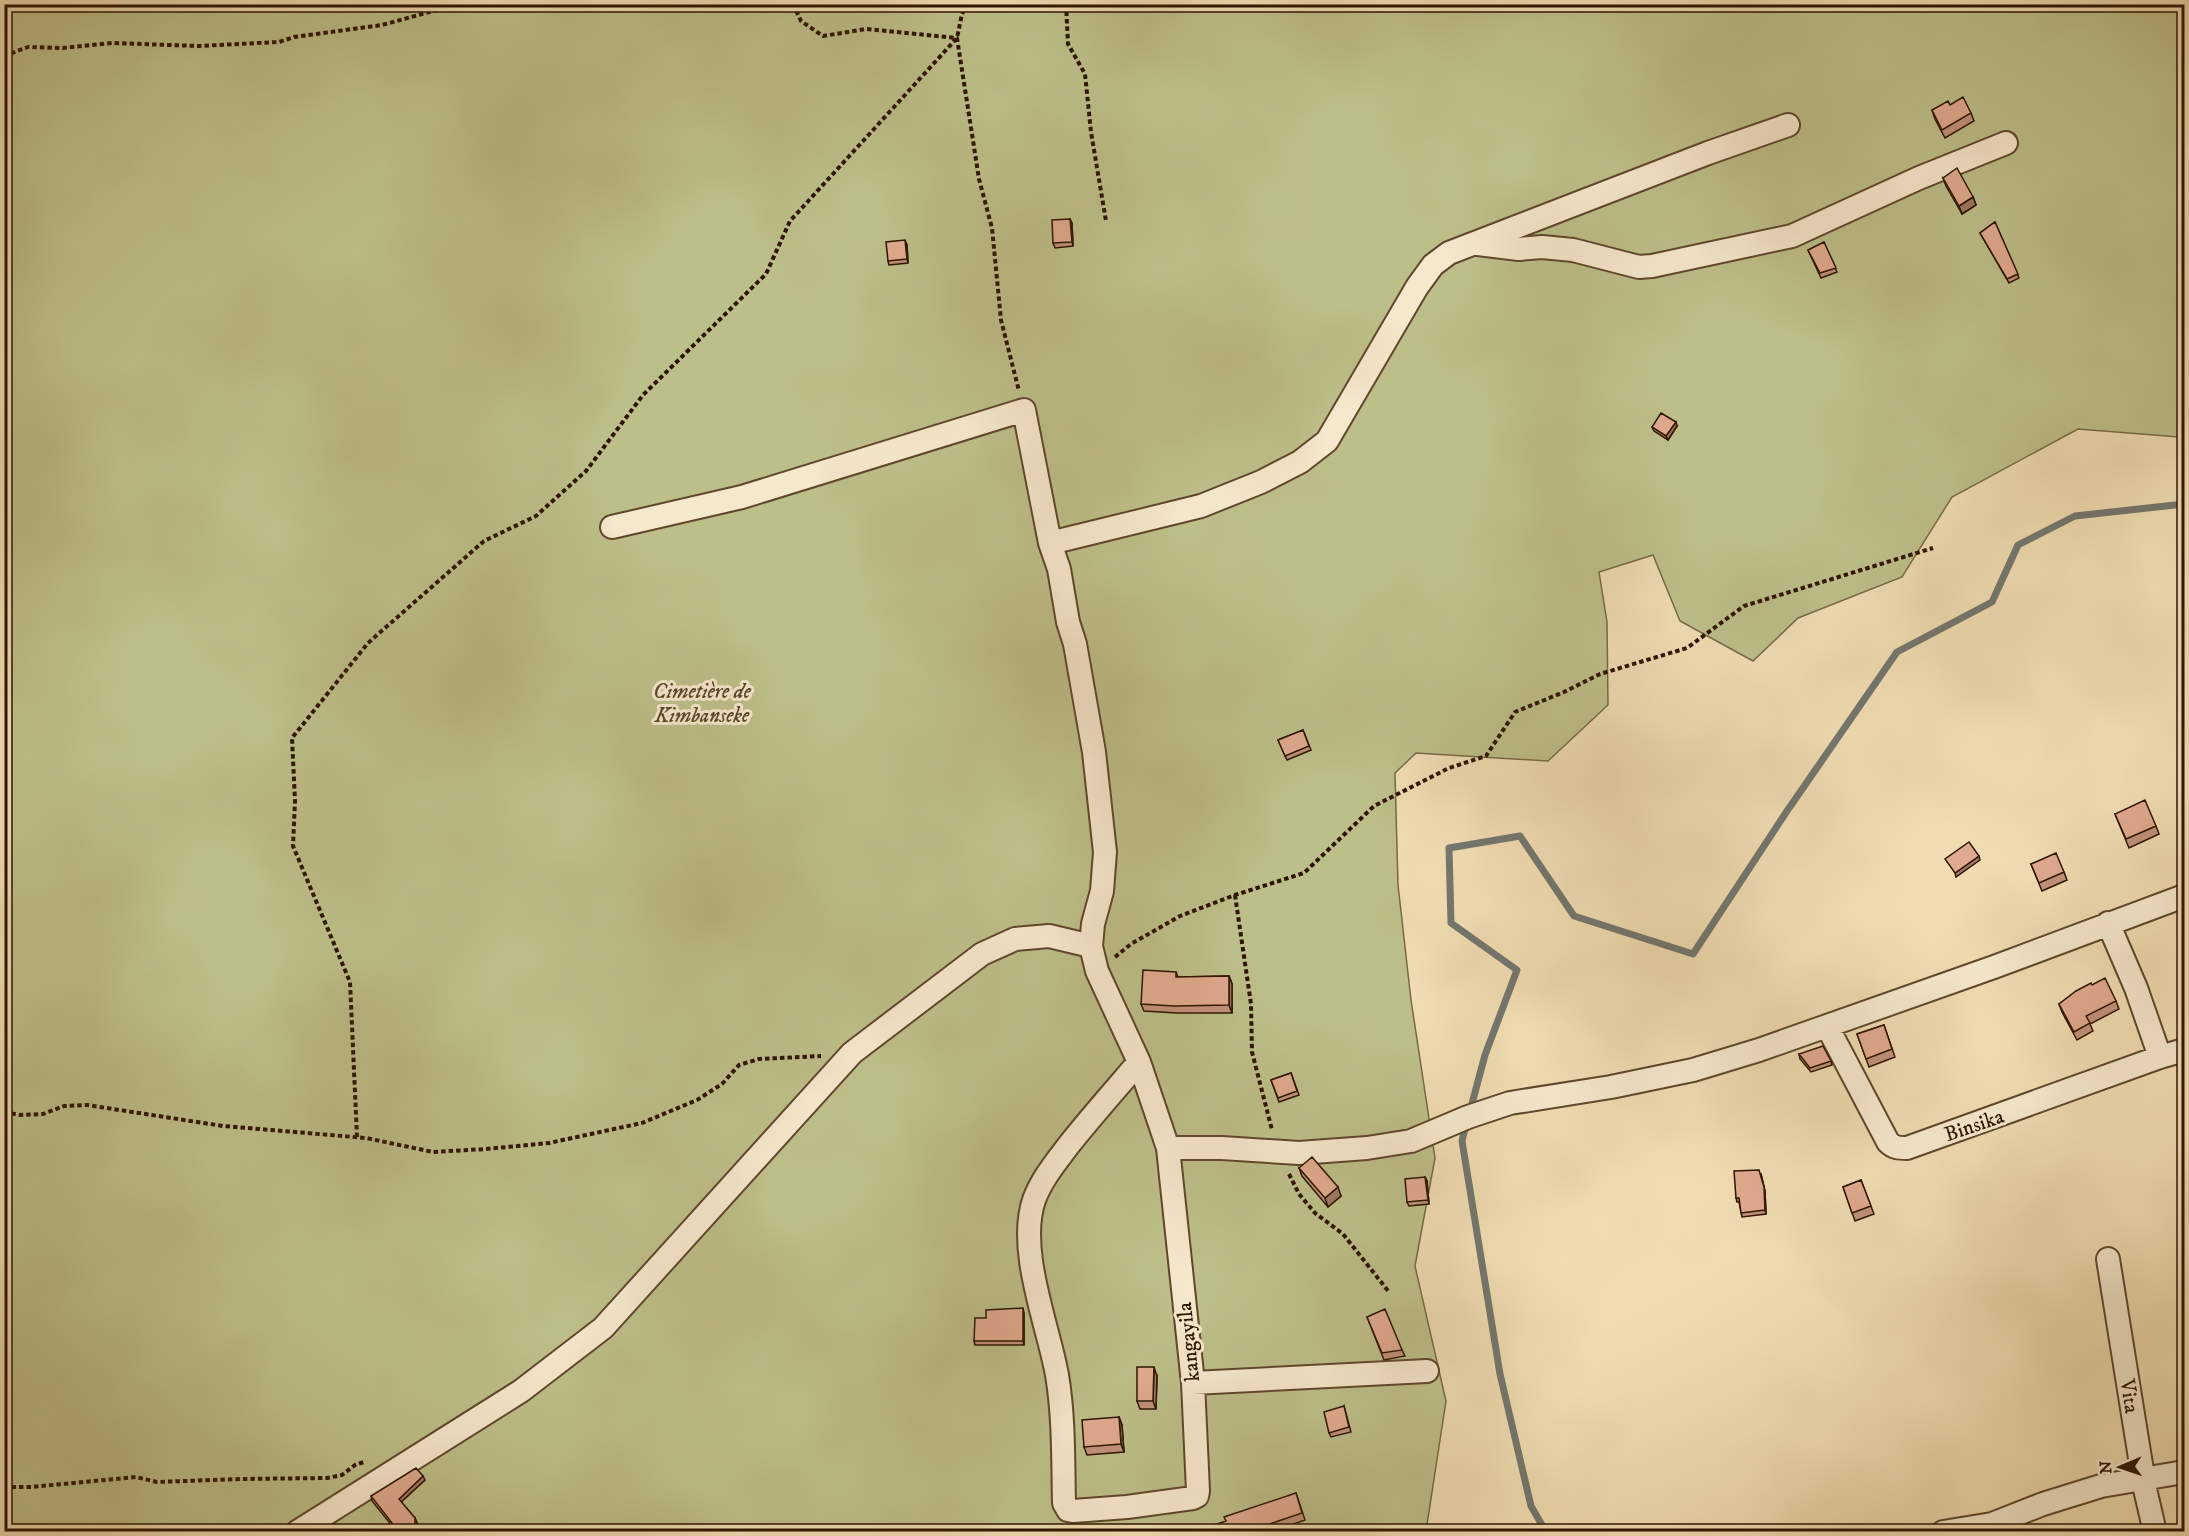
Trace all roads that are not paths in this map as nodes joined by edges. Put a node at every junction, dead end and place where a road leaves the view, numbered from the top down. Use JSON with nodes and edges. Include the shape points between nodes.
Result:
{"nodes":[{"id":1,"x":1788,"y":125,"type":"dead end"},
{"id":2,"x":2006,"y":143,"type":"dead end"},
{"id":3,"x":1473,"y":244,"type":"junction"},
{"id":4,"x":612,"y":527,"type":"dead end"},
{"id":5,"x":1050,"y":543,"type":"junction"},
{"id":6,"x":2184,"y":896,"type":"edge"},
{"id":7,"x":2108,"y":923,"type":"junction"},
{"id":8,"x":1091,"y":946,"type":"junction"},
{"id":9,"x":1827,"y":1026,"type":"junction"},
{"id":10,"x":2184,"y":1050,"type":"edge"},
{"id":11,"x":2160,"y":1057,"type":"junction"},
{"id":12,"x":1138,"y":1062,"type":"junction"},
{"id":13,"x":1168,"y":1148,"type":"junction"},
{"id":14,"x":2108,"y":1259,"type":"dead end"},
{"id":15,"x":1427,"y":1371,"type":"dead end"},
{"id":16,"x":1193,"y":1383,"type":"junction"},
{"id":17,"x":2184,"y":1472,"type":"edge"},
{"id":18,"x":2144,"y":1479,"type":"junction"},
{"id":19,"x":1993,"y":1528,"type":"edge"},
{"id":20,"x":297,"y":1532,"type":"edge"},
{"id":21,"x":1943,"y":1532,"type":"edge"},
{"id":22,"x":2155,"y":1532,"type":"edge"}],
"edges":[{"from":1,"to":3,"type":"street"},
{"from":2,"to":3,"type":"street","via":[[1792,236],[1652,266],[1639,267],[1574,250]]},
{"from":3,"to":5,"type":"street","via":[[1449,253],[1433,265],[1327,441],[1300,462],[1201,506]]},
{"from":4,"to":5,"type":"street","via":[[742,497],[1024,410]]},
{"from":5,"to":8,"type":"street","via":[[1075,644],[1094,752],[1105,852]]},
{"from":6,"to":7,"type":"street"},
{"from":7,"to":9,"type":"street"},
{"from":7,"to":11,"type":"street"},
{"from":8,"to":12,"type":"street","name":"kangayila","via":[[1097,971]]},
{"from":8,"to":20,"type":"street","via":[[1049,936],[1015,939],[982,954],[852,1053],[603,1328],[521,1391]]},
{"from":9,"to":11,"type":"street","name":"Binsika","via":[[1888,1142],[1900,1148]]},
{"from":9,"to":13,"type":"street","via":[[1693,1070],[1510,1103],[1411,1141],[1299,1153]]},
{"from":10,"to":11,"type":"street","name":"Binsika"},
{"from":12,"to":13,"type":"street","name":"kangayila"},
{"from":12,"to":16,"type":"street","name":"kangayila","via":[[1051,1168],[1034,1200],[1031,1250],[1040,1308],[1057,1374],[1064,1503],[1068,1510],[1197,1497]]},
{"from":13,"to":16,"type":"street","name":"kangayila"},
{"from":14,"to":18,"type":"street","name":"Vita"},
{"from":15,"to":16,"type":"street"},
{"from":17,"to":18,"type":"street"},
{"from":18,"to":19,"type":"street","via":[[2071,1495]]},
{"from":18,"to":22,"type":"street","name":"Vita"},
{"from":19,"to":21,"type":"street"}]}
